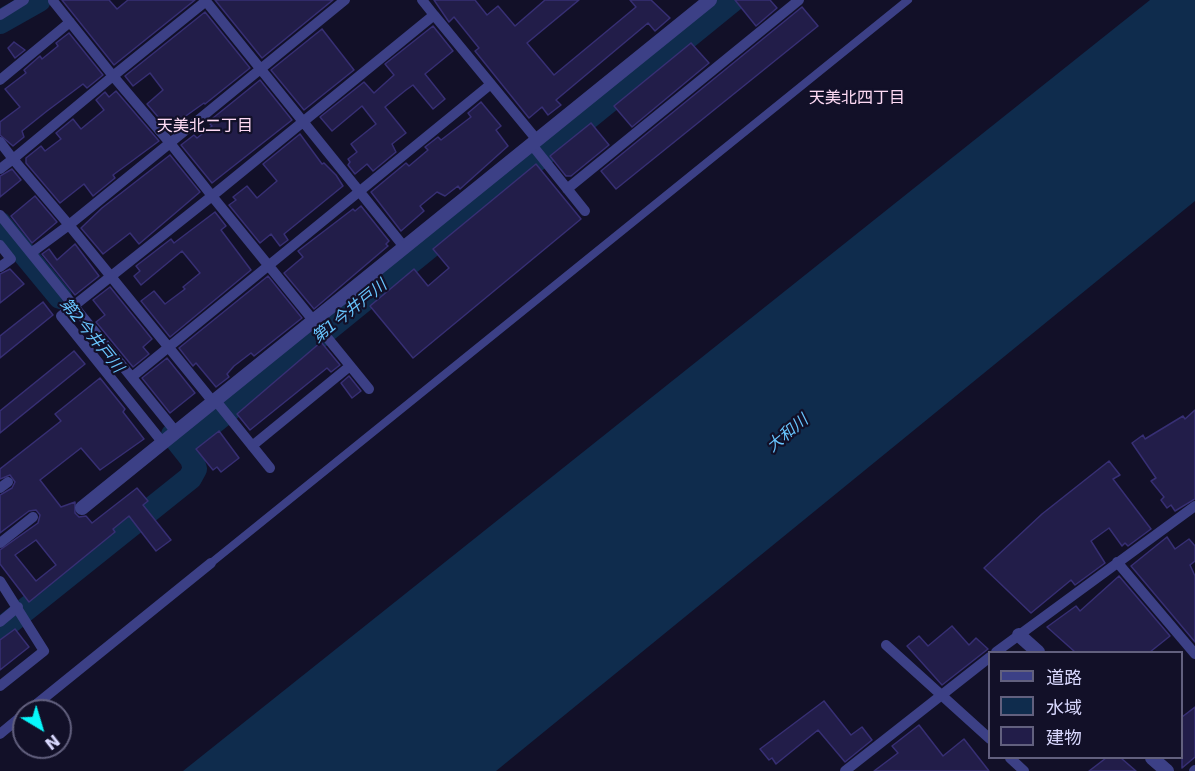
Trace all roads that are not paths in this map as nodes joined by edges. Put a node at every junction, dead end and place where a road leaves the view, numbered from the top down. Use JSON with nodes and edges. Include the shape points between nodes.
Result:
{"nodes":[{"id":1,"x":24,"y":0,"type":"edge"},
{"id":2,"x":345,"y":0,"type":"edge"},
{"id":3,"x":422,"y":0,"type":"edge"},
{"id":4,"x":710,"y":0,"type":"edge"},
{"id":5,"x":799,"y":0,"type":"edge"},
{"id":6,"x":908,"y":0,"type":"edge"},
{"id":7,"x":54,"y":1,"type":"edge"},
{"id":8,"x":206,"y":1,"type":"edge"},
{"id":9,"x":12,"y":3,"type":"edge"},
{"id":10,"x":786,"y":5,"type":"edge"},
{"id":11,"x":0,"y":15,"type":"edge"},
{"id":12,"x":434,"y":15,"type":"junction"},
{"id":13,"x":70,"y":22,"type":"junction"},
{"id":14,"x":261,"y":69,"type":"junction"},
{"id":15,"x":113,"y":76,"type":"junction"},
{"id":16,"x":0,"y":80,"type":"edge"},
{"id":17,"x":491,"y":84,"type":"junction"},
{"id":18,"x":304,"y":121,"type":"junction"},
{"id":19,"x":0,"y":142,"type":"edge"},
{"id":20,"x":170,"y":143,"type":"junction"},
{"id":21,"x":534,"y":144,"type":"junction"},
{"id":22,"x":13,"y":159,"type":"junction"},
{"id":23,"x":0,"y":170,"type":"edge"},
{"id":24,"x":567,"y":188,"type":"junction"},
{"id":25,"x":359,"y":191,"type":"junction"},
{"id":26,"x":212,"y":196,"type":"junction"},
{"id":27,"x":585,"y":211,"type":"dead end"},
{"id":28,"x":0,"y":215,"type":"edge"},
{"id":29,"x":69,"y":225,"type":"junction"},
{"id":30,"x":0,"y":245,"type":"edge"},
{"id":31,"x":405,"y":248,"type":"junction"},
{"id":32,"x":31,"y":254,"type":"junction"},
{"id":33,"x":268,"y":264,"type":"junction"},
{"id":34,"x":0,"y":267,"type":"edge"},
{"id":35,"x":111,"y":276,"type":"junction"},
{"id":36,"x":74,"y":306,"type":"junction"},
{"id":37,"x":315,"y":323,"type":"junction"},
{"id":38,"x":169,"y":347,"type":"junction"},
{"id":39,"x":350,"y":365,"type":"junction"},
{"id":40,"x":132,"y":377,"type":"junction"},
{"id":41,"x":369,"y":389,"type":"dead end"},
{"id":42,"x":215,"y":402,"type":"junction"},
{"id":43,"x":176,"y":433,"type":"junction"},
{"id":44,"x":164,"y":442,"type":"junction"},
{"id":45,"x":252,"y":445,"type":"junction"},
{"id":46,"x":270,"y":468,"type":"dead end"},
{"id":47,"x":1195,"y":506,"type":"edge"},
{"id":48,"x":82,"y":508,"type":"dead end"},
{"id":49,"x":33,"y":517,"type":"dead end"},
{"id":50,"x":0,"y":543,"type":"edge"},
{"id":51,"x":1117,"y":562,"type":"junction"},
{"id":52,"x":211,"y":563,"type":"joint"},
{"id":53,"x":0,"y":580,"type":"edge"},
{"id":54,"x":18,"y":608,"type":"junction"},
{"id":55,"x":0,"y":622,"type":"edge"},
{"id":56,"x":1019,"y":635,"type":"junction"},
{"id":57,"x":886,"y":645,"type":"dead end"},
{"id":58,"x":997,"y":651,"type":"edge"},
{"id":59,"x":1037,"y":651,"type":"edge"},
{"id":60,"x":1195,"y":654,"type":"edge"},
{"id":61,"x":988,"y":659,"type":"edge"},
{"id":62,"x":0,"y":686,"type":"edge"},
{"id":63,"x":942,"y":694,"type":"junction"},
{"id":64,"x":43,"y":699,"type":"edge"},
{"id":65,"x":12,"y":724,"type":"edge"},
{"id":66,"x":0,"y":734,"type":"edge"},
{"id":67,"x":988,"y":737,"type":"edge"},
{"id":68,"x":1011,"y":759,"type":"edge"},
{"id":69,"x":1153,"y":759,"type":"edge"},
{"id":70,"x":1022,"y":770,"type":"edge"},
{"id":71,"x":845,"y":771,"type":"edge"},
{"id":72,"x":1167,"y":771,"type":"edge"}],
"edges":[{"from":1,"to":9,"type":"street"},
{"from":2,"to":14,"type":"street"},
{"from":3,"to":12,"type":"street"},
{"from":4,"to":21,"type":"street"},
{"from":5,"to":10,"type":"street"},
{"from":6,"to":52,"type":"street"},
{"from":7,"to":13,"type":"street"},
{"from":8,"to":14,"type":"street"},
{"from":8,"to":15,"type":"street"},
{"from":9,"to":11,"type":"street"},
{"from":10,"to":24,"type":"street"},
{"from":12,"to":17,"type":"street"},
{"from":12,"to":18,"type":"street"},
{"from":13,"to":15,"type":"street"},
{"from":13,"to":16,"type":"street"},
{"from":14,"to":18,"type":"street"},
{"from":14,"to":20,"type":"street"},
{"from":15,"to":20,"type":"street"},
{"from":15,"to":22,"type":"street"},
{"from":17,"to":21,"type":"street"},
{"from":17,"to":25,"type":"street"},
{"from":18,"to":25,"type":"street"},
{"from":18,"to":26,"type":"street"},
{"from":19,"to":22,"type":"street"},
{"from":20,"to":26,"type":"street"},
{"from":20,"to":29,"type":"street"},
{"from":21,"to":24,"type":"street"},
{"from":21,"to":31,"type":"street"},
{"from":22,"to":23,"type":"street"},
{"from":22,"to":29,"type":"street"},
{"from":24,"to":27,"type":"street"},
{"from":25,"to":31,"type":"street"},
{"from":25,"to":33,"type":"street"},
{"from":26,"to":33,"type":"street"},
{"from":26,"to":35,"type":"street"},
{"from":28,"to":32,"type":"street"},
{"from":29,"to":32,"type":"street"},
{"from":29,"to":35,"type":"street"},
{"from":30,"to":34,"type":"street","via":[[11,258]]},
{"from":31,"to":37,"type":"street"},
{"from":32,"to":36,"type":"street"},
{"from":33,"to":37,"type":"street"},
{"from":33,"to":38,"type":"street"},
{"from":35,"to":36,"type":"street"},
{"from":35,"to":38,"type":"street"},
{"from":36,"to":40,"type":"street"},
{"from":36,"to":44,"type":"street","via":[[61,316]]},
{"from":37,"to":39,"type":"street"},
{"from":37,"to":42,"type":"street"},
{"from":38,"to":40,"type":"street"},
{"from":38,"to":42,"type":"street"},
{"from":39,"to":41,"type":"street"},
{"from":39,"to":45,"type":"street"},
{"from":40,"to":43,"type":"street"},
{"from":42,"to":43,"type":"street"},
{"from":42,"to":45,"type":"street"},
{"from":43,"to":44,"type":"street"},
{"from":44,"to":48,"type":"street"},
{"from":45,"to":46,"type":"street"},
{"from":47,"to":51,"type":"street"},
{"from":49,"to":50,"type":"street"},
{"from":51,"to":56,"type":"street"},
{"from":51,"to":60,"type":"street"},
{"from":52,"to":64,"type":"street"},
{"from":53,"to":54,"type":"street"},
{"from":54,"to":55,"type":"street"},
{"from":54,"to":62,"type":"street","via":[[44,651]]},
{"from":56,"to":58,"type":"street"},
{"from":56,"to":59,"type":"street"},
{"from":57,"to":63,"type":"street"},
{"from":61,"to":63,"type":"street"},
{"from":63,"to":67,"type":"street"},
{"from":63,"to":71,"type":"street"},
{"from":65,"to":66,"type":"street"},
{"from":68,"to":70,"type":"street"},
{"from":69,"to":72,"type":"street"}]}
